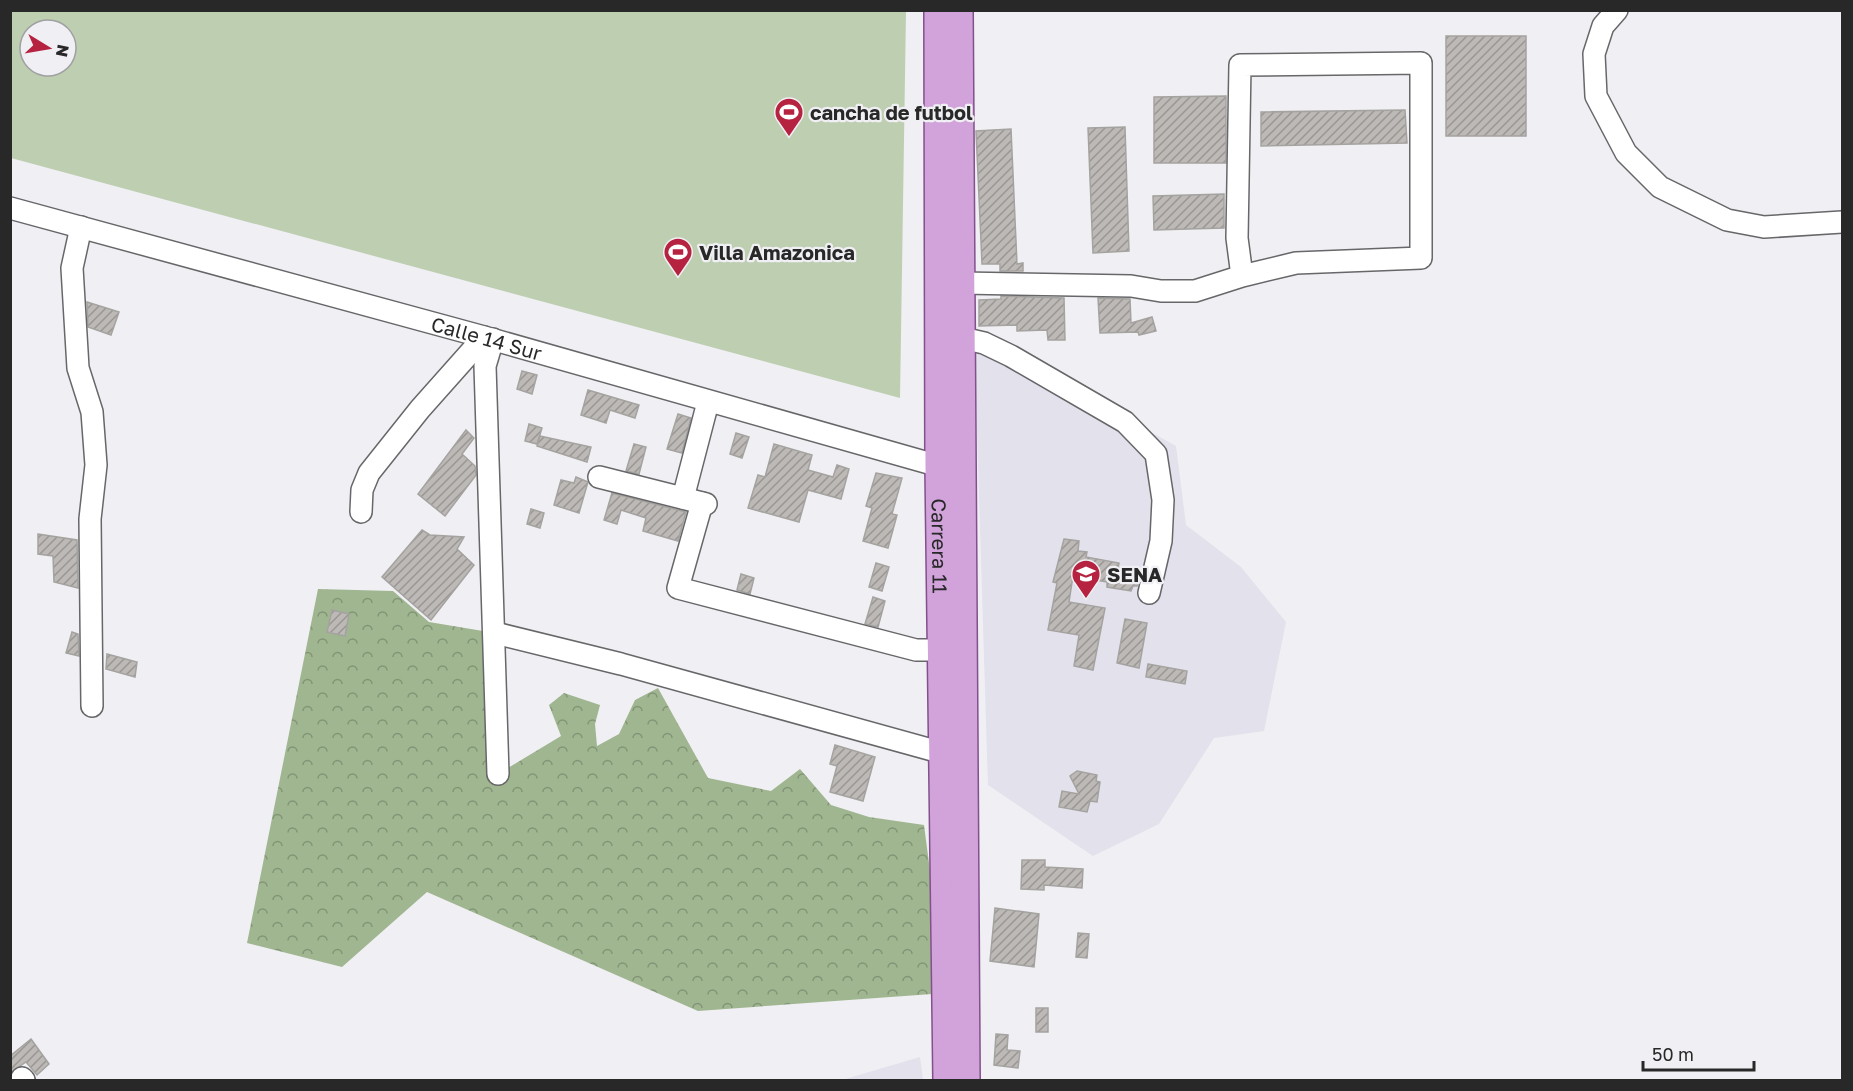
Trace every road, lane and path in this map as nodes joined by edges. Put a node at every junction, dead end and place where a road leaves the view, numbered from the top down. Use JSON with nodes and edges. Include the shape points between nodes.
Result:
{"nodes":[{"id":1,"x":938,"y":10,"type":"edge"},
{"id":2,"x":959,"y":10,"type":"edge"},
{"id":3,"x":1617,"y":10,"type":"edge"},
{"id":4,"x":10,"y":208,"type":"edge"},
{"id":5,"x":1842,"y":222,"type":"edge"},
{"id":6,"x":81,"y":227,"type":"junction"},
{"id":7,"x":1242,"y":276,"type":"junction"},
{"id":8,"x":961,"y":283,"type":"junction"},
{"id":9,"x":489,"y":338,"type":"junction"},
{"id":10,"x":950,"y":338,"type":"junction"},
{"id":11,"x":708,"y":402,"type":"junction"},
{"id":12,"x":951,"y":466,"type":"junction"},
{"id":13,"x":599,"y":477,"type":"dead end"},
{"id":14,"x":697,"y":502,"type":"junction"},
{"id":15,"x":361,"y":512,"type":"dead end"},
{"id":16,"x":1149,"y":593,"type":"dead end"},
{"id":17,"x":495,"y":633,"type":"junction"},
{"id":18,"x":942,"y":650,"type":"junction"},
{"id":19,"x":92,"y":706,"type":"dead end"},
{"id":20,"x":943,"y":753,"type":"junction"},
{"id":21,"x":498,"y":774,"type":"dead end"},
{"id":22,"x":946,"y":1080,"type":"edge"},
{"id":23,"x":966,"y":1080,"type":"edge"}],
"edges":[{"from":1,"to":10,"type":"main road","name":"Carrera 11"},
{"from":2,"to":8,"type":"main road","name":"Carrera 11"},
{"from":3,"to":5,"type":"street","via":[[1603,26],[1594,54],[1596,96],[1626,153],[1660,187],[1727,220],[1764,227]]},
{"from":4,"to":6,"type":"street","name":"Calle 14 Sur"},
{"from":6,"to":9,"type":"street","name":"Calle 14 Sur"},
{"from":6,"to":19,"type":"street","via":[[72,268],[78,368],[92,411],[96,465],[90,519]]},
{"from":7,"to":7,"type":"street","via":[[1296,263],[1421,258],[1421,63],[1240,65],[1237,238]]},
{"from":7,"to":8,"type":"street","via":[[1195,291]]},
{"from":8,"to":10,"type":"main road","name":"Carrera 11"},
{"from":9,"to":11,"type":"street","name":"Calle 14 Sur"},
{"from":9,"to":15,"type":"street","via":[[420,409],[369,473],[362,490]]},
{"from":9,"to":17,"type":"street","via":[[485,366]]},
{"from":10,"to":12,"type":"main road","name":"Carrera 11"},
{"from":10,"to":16,"type":"street","via":[[984,343],[1011,356],[1125,422],[1156,454],[1163,500],[1161,541]]},
{"from":11,"to":12,"type":"street","name":"Calle 14 Sur"},
{"from":11,"to":14,"type":"street"},
{"from":12,"to":18,"type":"main road","name":"Carrera 11"},
{"from":12,"to":23,"type":"main road","name":"Carrera 11"},
{"from":13,"to":14,"type":"street"},
{"from":14,"to":18,"type":"street","via":[[678,588],[916,650]]},
{"from":17,"to":20,"type":"street"},
{"from":17,"to":21,"type":"street"},
{"from":18,"to":20,"type":"main road","name":"Carrera 11"},
{"from":20,"to":22,"type":"main road","name":"Carrera 11"}]}
